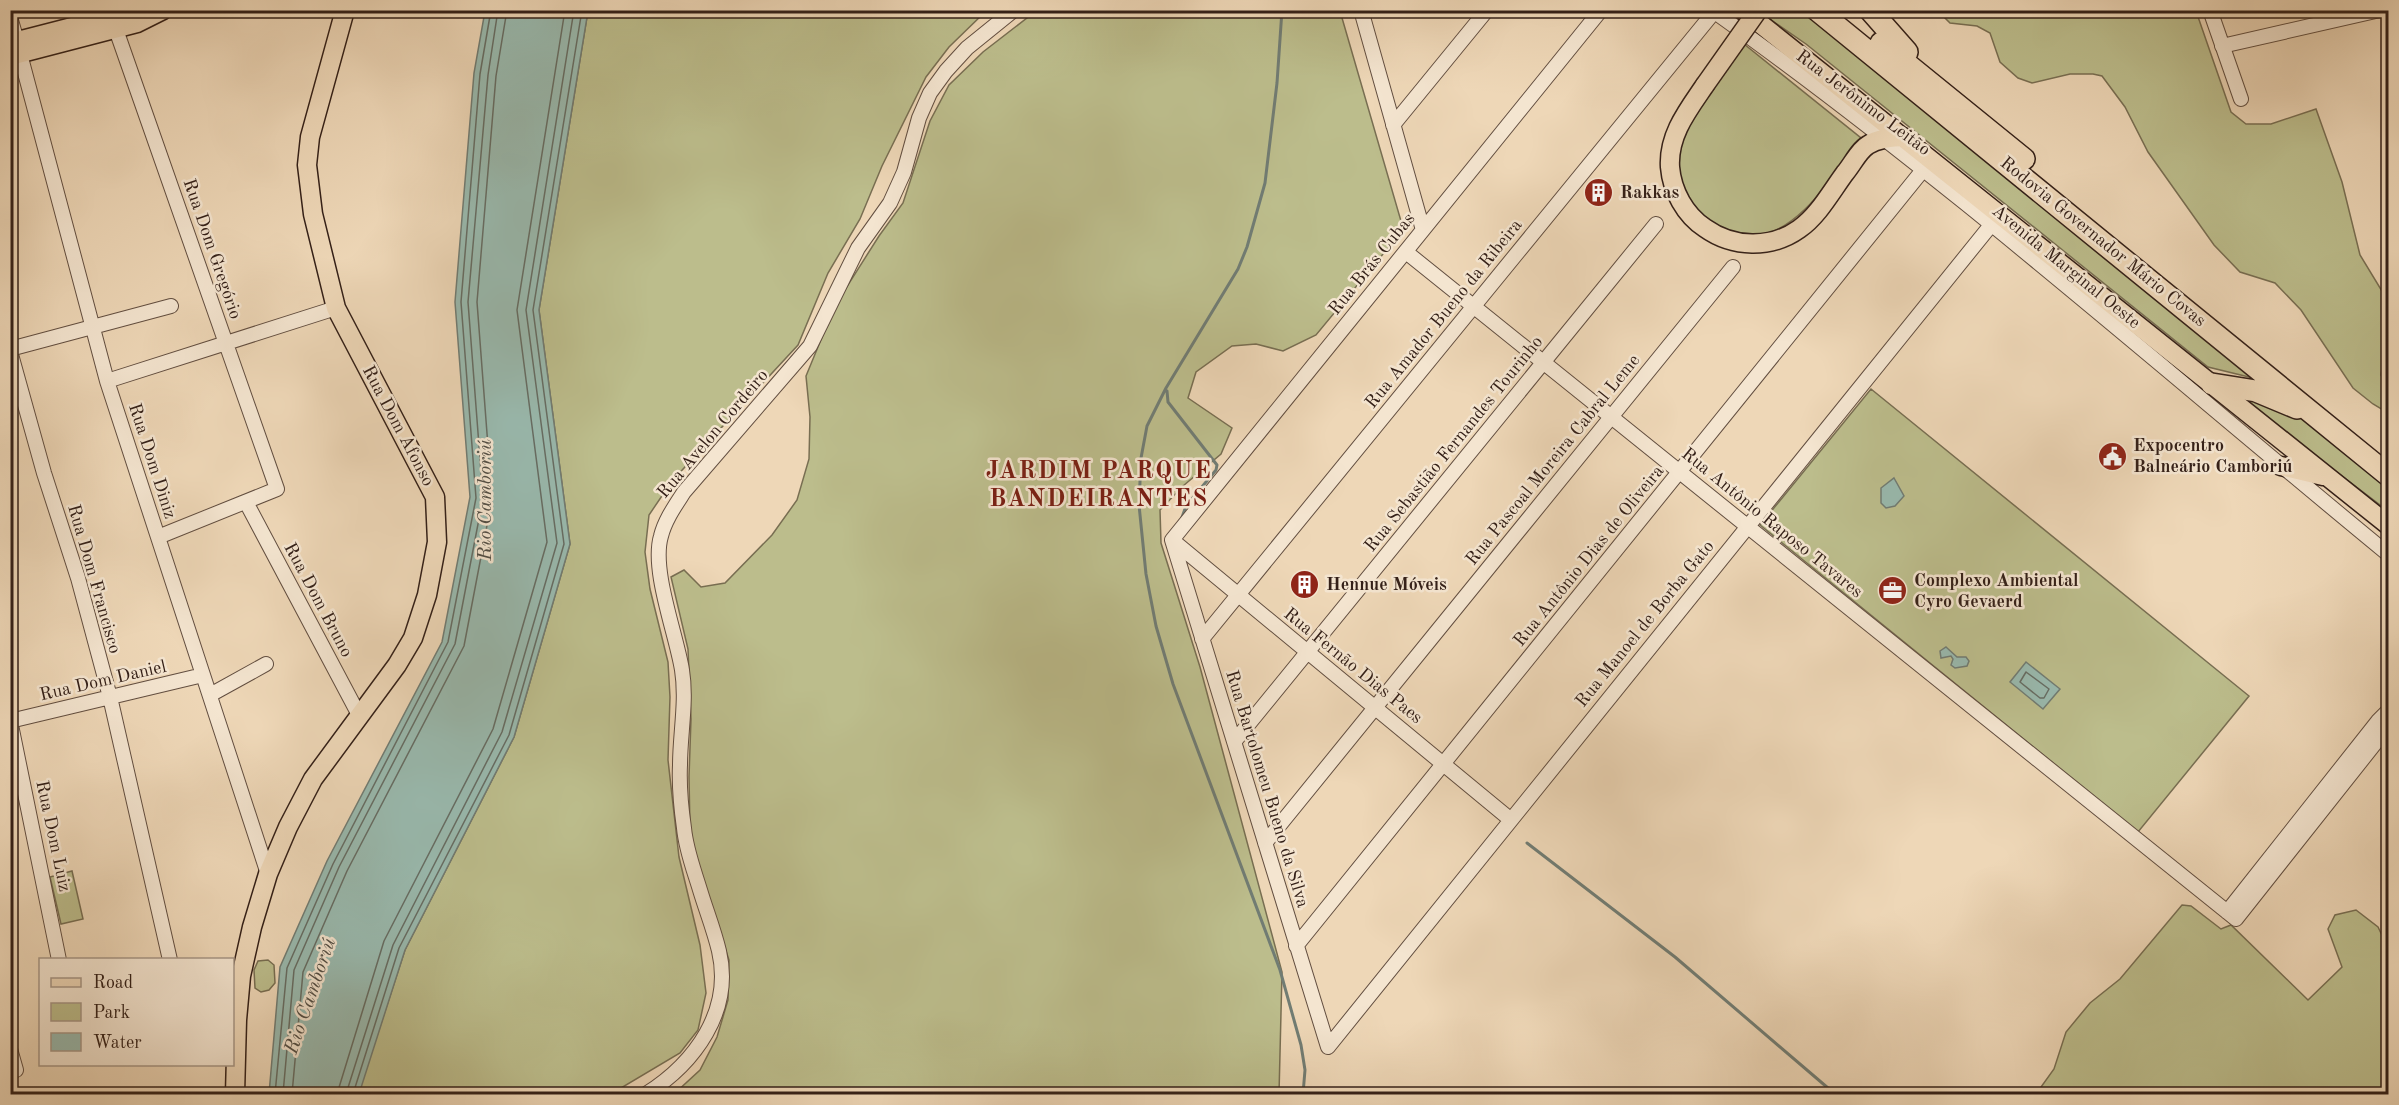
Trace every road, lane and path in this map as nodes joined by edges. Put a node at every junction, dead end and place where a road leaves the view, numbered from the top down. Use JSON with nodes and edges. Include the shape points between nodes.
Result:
{"nodes":[{"id":1,"x":163,"y":10,"type":"edge"},
{"id":2,"x":345,"y":10,"type":"edge"},
{"id":3,"x":1014,"y":10,"type":"edge"},
{"id":4,"x":1487,"y":10,"type":"edge"},
{"id":5,"x":1601,"y":10,"type":"edge"},
{"id":6,"x":1743,"y":10,"type":"edge"},
{"id":7,"x":1758,"y":10,"type":"edge"},
{"id":8,"x":1817,"y":10,"type":"edge"},
{"id":9,"x":1840,"y":10,"type":"edge"},
{"id":10,"x":1870,"y":10,"type":"edge"},
{"id":11,"x":2210,"y":10,"type":"edge"},
{"id":12,"x":2380,"y":10,"type":"edge"},
{"id":13,"x":1713,"y":11,"type":"edge"},
{"id":14,"x":1365,"y":14,"type":"edge"},
{"id":15,"x":10,"y":17,"type":"edge"},
{"id":16,"x":114,"y":18,"type":"edge"},
{"id":17,"x":2222,"y":46,"type":"junction"},
{"id":18,"x":15,"y":48,"type":"edge"},
{"id":19,"x":1941,"y":91,"type":"junction"},
{"id":20,"x":2241,"y":99,"type":"dead end"},
{"id":21,"x":1393,"y":125,"type":"junction"},
{"id":22,"x":1872,"y":130,"type":"junction"},
{"id":23,"x":1903,"y":137,"type":"junction"},
{"id":24,"x":1927,"y":168,"type":"junction"},
{"id":25,"x":1974,"y":194,"type":"junction"},
{"id":26,"x":1656,"y":224,"type":"dead end"},
{"id":27,"x":1991,"y":225,"type":"junction"},
{"id":28,"x":1423,"y":230,"type":"junction"},
{"id":29,"x":1406,"y":252,"type":"junction"},
{"id":30,"x":1733,"y":267,"type":"dead end"},
{"id":31,"x":171,"y":306,"type":"dead end"},
{"id":32,"x":1474,"y":306,"type":"junction"},
{"id":33,"x":336,"y":308,"type":"junction"},
{"id":34,"x":92,"y":327,"type":"junction"},
{"id":35,"x":226,"y":343,"type":"junction"},
{"id":36,"x":10,"y":350,"type":"edge"},
{"id":37,"x":1543,"y":362,"type":"junction"},
{"id":38,"x":106,"y":381,"type":"junction"},
{"id":39,"x":2212,"y":384,"type":"junction"},
{"id":40,"x":1611,"y":417,"type":"junction"},
{"id":41,"x":2320,"y":419,"type":"junction"},
{"id":42,"x":2388,"y":456,"type":"edge"},
{"id":43,"x":2281,"y":466,"type":"junction"},
{"id":44,"x":1680,"y":472,"type":"junction"},
{"id":45,"x":2388,"y":475,"type":"edge"},
{"id":46,"x":2329,"y":477,"type":"junction"},
{"id":47,"x":246,"y":502,"type":"junction"},
{"id":48,"x":2388,"y":525,"type":"edge"},
{"id":49,"x":1747,"y":526,"type":"junction"},
{"id":50,"x":158,"y":537,"type":"junction"},
{"id":51,"x":1172,"y":540,"type":"junction"},
{"id":52,"x":2388,"y":554,"type":"edge"},
{"id":53,"x":1238,"y":595,"type":"junction"},
{"id":54,"x":1202,"y":639,"type":"junction"},
{"id":55,"x":1307,"y":652,"type":"junction"},
{"id":56,"x":266,"y":664,"type":"dead end"},
{"id":57,"x":203,"y":675,"type":"junction"},
{"id":58,"x":210,"y":695,"type":"junction"},
{"id":59,"x":110,"y":698,"type":"junction"},
{"id":60,"x":1375,"y":708,"type":"junction"},
{"id":61,"x":2388,"y":711,"type":"edge"},
{"id":62,"x":359,"y":716,"type":"junction"},
{"id":63,"x":11,"y":721,"type":"edge"},
{"id":64,"x":2388,"y":727,"type":"edge"},
{"id":65,"x":1234,"y":742,"type":"junction"},
{"id":66,"x":1444,"y":764,"type":"junction"},
{"id":67,"x":1511,"y":820,"type":"junction"},
{"id":68,"x":1265,"y":843,"type":"junction"},
{"id":69,"x":268,"y":874,"type":"junction"},
{"id":70,"x":2232,"y":916,"type":"junction"},
{"id":71,"x":1296,"y":946,"type":"junction"},
{"id":72,"x":59,"y":958,"type":"edge"},
{"id":73,"x":170,"y":958,"type":"edge"},
{"id":74,"x":236,"y":990,"type":"edge"},
{"id":75,"x":1328,"y":1047,"type":"joint"},
{"id":76,"x":10,"y":1049,"type":"edge"},
{"id":77,"x":16,"y":1070,"type":"dead end"},
{"id":78,"x":235,"y":1095,"type":"edge"},
{"id":79,"x":646,"y":1095,"type":"edge"}],
"edges":[{"from":1,"to":16,"type":"main road","via":[[148,19]]},
{"from":2,"to":33,"type":"main road","name":"Rua Dom Afonso","via":[[307,153],[313,214]]},
{"from":3,"to":79,"type":"street","name":"Rua Avelon Cordeiro","via":[[967,48],[930,93],[890,202],[858,248],[810,346],[684,492],[661,536],[658,555],[683,680],[680,766],[684,837],[719,952],[722,984],[716,1016],[701,1043],[682,1067]]},
{"from":4,"to":21,"type":"street"},
{"from":5,"to":28,"type":"street","name":"Rua Brás Cubas"},
{"from":6,"to":22,"type":"main road","name":"Avenida Marginal Oeste"},
{"from":7,"to":22,"type":"main road","bridge":true,"via":[[1675,134],[1670,167],[1678,197],[1695,222],[1722,238],[1738,242],[1779,240],[1800,229],[1813,216]]},
{"from":8,"to":41,"type":"highway","name":"Rodovia Governador Mário Covas"},
{"from":9,"to":19,"type":"highway","name":"Rodovia Governador Mário Covas"},
{"from":10,"to":19,"type":"highway"},
{"from":11,"to":17,"type":"street"},
{"from":12,"to":17,"type":"street"},
{"from":13,"to":22,"type":"street","name":"Rua Jerônimo Leitão"},
{"from":13,"to":32,"type":"street","name":"Rua Amador Bueno da Ribeira"},
{"from":14,"to":21,"type":"street"},
{"from":15,"to":18,"type":"street","name":"Rua Dom Diniz"},
{"from":16,"to":18,"type":"main road"},
{"from":16,"to":35,"type":"street","name":"Rua Dom Gregório"},
{"from":17,"to":20,"type":"street"},
{"from":18,"to":34,"type":"street","name":"Rua Dom Diniz"},
{"from":19,"to":42,"type":"highway","name":"Rodovia Governador Mário Covas"},
{"from":21,"to":28,"type":"street"},
{"from":22,"to":23,"type":"main road","name":"Avenida Marginal Oeste"},
{"from":22,"to":23,"type":"main road"},
{"from":22,"to":24,"type":"street","name":"Rua Jerônimo Leitão"},
{"from":23,"to":24,"type":"main road","name":"Avenida Marginal Oeste"},
{"from":24,"to":25,"type":"main road","name":"Avenida Marginal Oeste","via":[[1947,172]]},
{"from":24,"to":27,"type":"street","name":"Rua Jerônimo Leitão"},
{"from":24,"to":44,"type":"street","name":"Rua Antônio Dias de Oliveira"},
{"from":25,"to":27,"type":"street"},
{"from":25,"to":39,"type":"main road","name":"Avenida Marginal Oeste"},
{"from":26,"to":37,"type":"street","name":"Rua Sebastião Fernandes Tourinho"},
{"from":27,"to":43,"type":"street","name":"Rua Jerônimo Leitão"},
{"from":27,"to":49,"type":"street","name":"Rua Manoel de Borba Gato"},
{"from":28,"to":29,"type":"street","name":"Rua Brás Cubas"},
{"from":29,"to":32,"type":"street","name":"Rua Antônio Raposo Tavares"},
{"from":29,"to":51,"type":"street","name":"Rua Brás Cubas"},
{"from":30,"to":40,"type":"street","name":"Rua Pascoal Moreira Cabral Leme"},
{"from":31,"to":34,"type":"street"},
{"from":32,"to":37,"type":"street","name":"Rua Antônio Raposo Tavares"},
{"from":32,"to":53,"type":"street","name":"Rua Amador Bueno da Ribeira"},
{"from":33,"to":35,"type":"street"},
{"from":33,"to":62,"type":"main road","name":"Rua Dom Afonso","via":[[430,486],[437,515],[436,542],[421,619],[403,655]]},
{"from":34,"to":36,"type":"street"},
{"from":34,"to":38,"type":"street","name":"Rua Dom Diniz"},
{"from":35,"to":38,"type":"street"},
{"from":35,"to":47,"type":"street","name":"Rua Dom Gregório","via":[[277,489]]},
{"from":36,"to":59,"type":"street","name":"Rua Dom Francisco"},
{"from":37,"to":40,"type":"street","name":"Rua Antônio Raposo Tavares"},
{"from":37,"to":55,"type":"street","name":"Rua Sebastião Fernandes Tourinho"},
{"from":38,"to":50,"type":"street","name":"Rua Dom Diniz"},
{"from":39,"to":41,"type":"highway","via":[[2256,391]]},
{"from":39,"to":46,"type":"main road","name":"Avenida Marginal Oeste"},
{"from":40,"to":44,"type":"street","name":"Rua Antônio Raposo Tavares"},
{"from":40,"to":60,"type":"street","name":"Rua Pascoal Moreira Cabral Leme"},
{"from":41,"to":45,"type":"highway","name":"Rodovia Governador Mário Covas"},
{"from":43,"to":46,"type":"main road"},
{"from":43,"to":52,"type":"street","name":"Rua Jerônimo Leitão"},
{"from":44,"to":49,"type":"street","name":"Rua Antônio Raposo Tavares"},
{"from":44,"to":66,"type":"street","name":"Rua Antônio Dias de Oliveira"},
{"from":46,"to":48,"type":"main road","name":"Avenida Marginal Oeste"},
{"from":47,"to":50,"type":"street"},
{"from":47,"to":62,"type":"street","name":"Rua Dom Bruno"},
{"from":49,"to":67,"type":"street","name":"Rua Manoel de Borba Gato"},
{"from":49,"to":70,"type":"street","name":"Rua Antônio Raposo Tavares"},
{"from":50,"to":57,"type":"street","name":"Rua Dom Diniz"},
{"from":51,"to":53,"type":"street","name":"Rua Fernão Dias Paes"},
{"from":51,"to":54,"type":"street","name":"Rua Bartolomeu Bueno da Silva"},
{"from":53,"to":54,"type":"street","name":"Rua Amador Bueno da Ribeira"},
{"from":53,"to":55,"type":"street","name":"Rua Fernão Dias Paes"},
{"from":54,"to":65,"type":"street","name":"Rua Bartolomeu Bueno da Silva"},
{"from":55,"to":60,"type":"street","name":"Rua Fernão Dias Paes"},
{"from":55,"to":65,"type":"street","name":"Rua Sebastião Fernandes Tourinho"},
{"from":56,"to":58,"type":"street"},
{"from":57,"to":58,"type":"street","name":"Rua Dom Diniz"},
{"from":57,"to":59,"type":"street","name":"Rua Dom Daniel"},
{"from":58,"to":69,"type":"street","name":"Rua Dom Diniz"},
{"from":59,"to":63,"type":"street","name":"Rua Dom Daniel"},
{"from":59,"to":73,"type":"street","name":"Rua Dom Francisco"},
{"from":60,"to":66,"type":"street","name":"Rua Fernão Dias Paes"},
{"from":60,"to":68,"type":"street","name":"Rua Pascoal Moreira Cabral Leme"},
{"from":61,"to":70,"type":"street"},
{"from":62,"to":69,"type":"main road","name":"Rua Dom Afonso","via":[[323,763]]},
{"from":63,"to":72,"type":"street","name":"Rua Dom Luiz"},
{"from":64,"to":70,"type":"street"},
{"from":65,"to":68,"type":"street","name":"Rua Bartolomeu Bueno da Silva"},
{"from":66,"to":67,"type":"street","name":"Rua Fernão Dias Paes"},
{"from":66,"to":71,"type":"street","name":"Rua Antônio Dias de Oliveira"},
{"from":67,"to":75,"type":"street","name":"Rua Manoel de Borba Gato"},
{"from":68,"to":71,"type":"street","name":"Rua Bartolomeu Bueno da Silva"},
{"from":69,"to":74,"type":"main road","name":"Rua Dom Afonso"},
{"from":71,"to":75,"type":"street","name":"Rua Bartolomeu Bueno da Silva"},
{"from":74,"to":78,"type":"main road","name":"Rua Dom Afonso"},
{"from":76,"to":77,"type":"street"}]}
